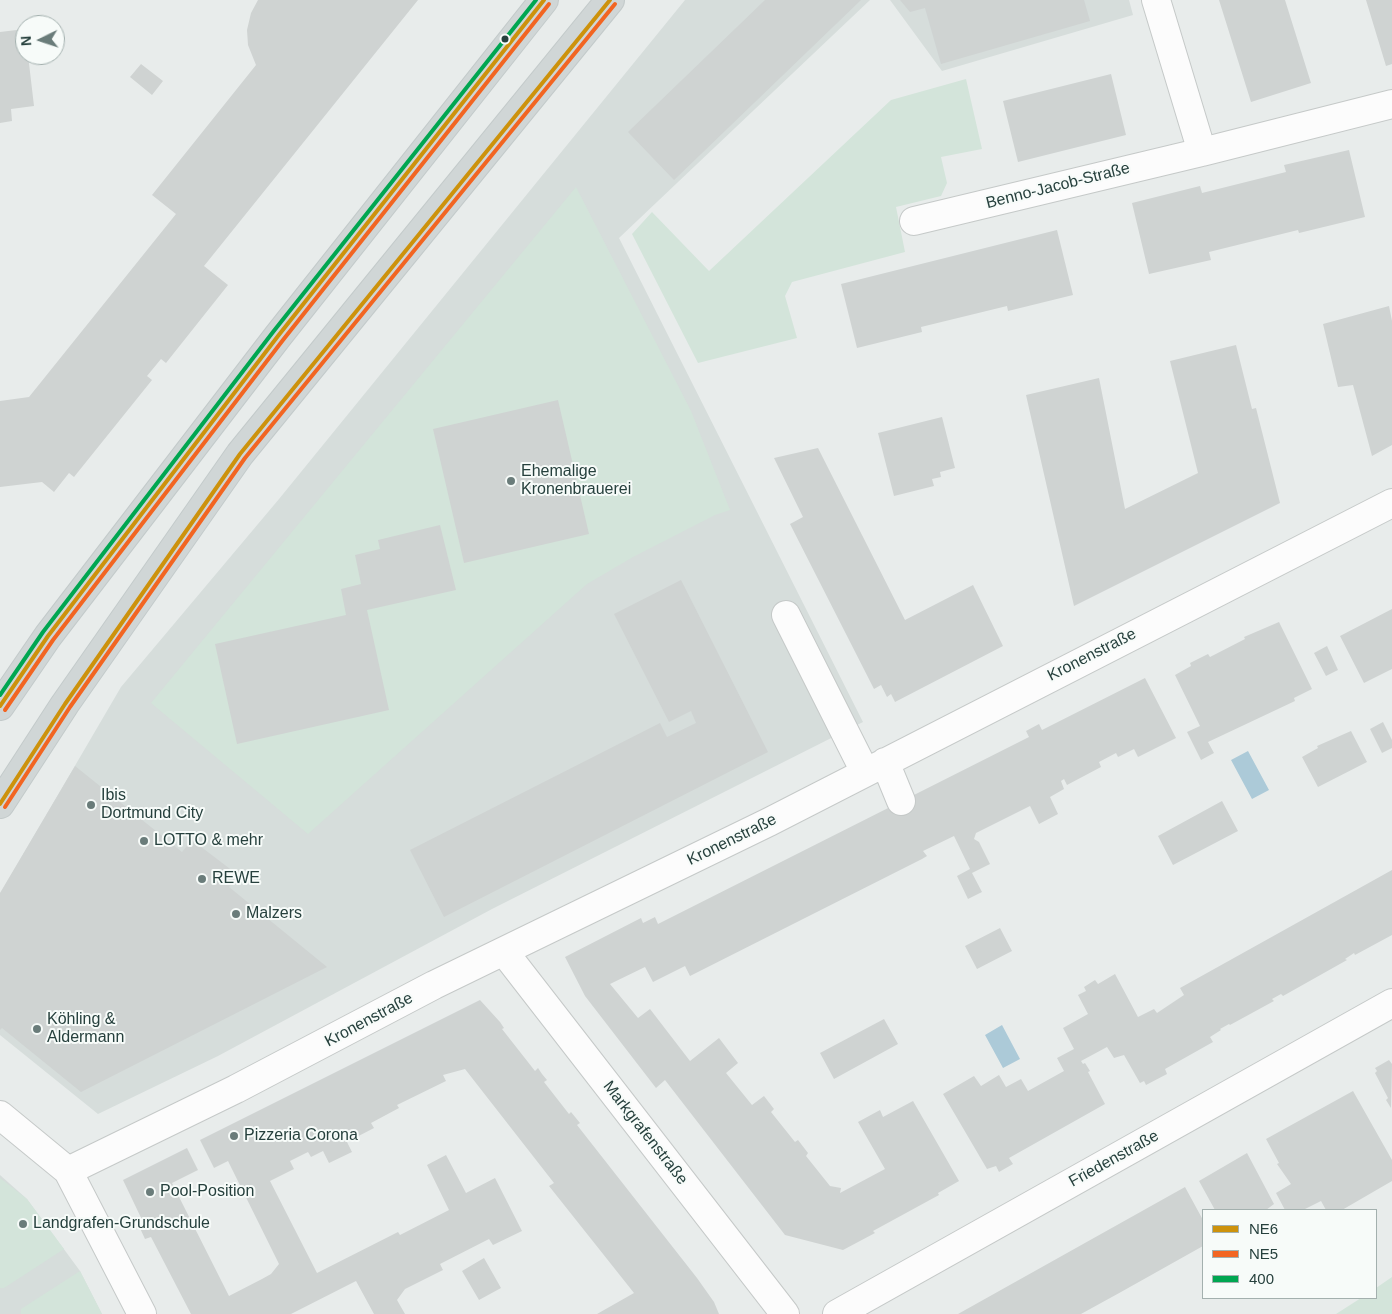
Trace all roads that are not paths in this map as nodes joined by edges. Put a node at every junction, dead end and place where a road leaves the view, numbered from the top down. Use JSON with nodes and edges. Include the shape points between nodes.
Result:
{"nodes":[{"id":1,"x":544,"y":0,"type":"edge"},
{"id":2,"x":610,"y":0,"type":"edge"},
{"id":3,"x":1156,"y":0,"type":"edge"},
{"id":4,"x":1392,"y":104,"type":"edge"},
{"id":5,"x":1202,"y":152,"type":"junction"},
{"id":6,"x":914,"y":221,"type":"dead end"},
{"id":7,"x":1392,"y":503,"type":"edge"},
{"id":8,"x":786,"y":615,"type":"dead end"},
{"id":9,"x":0,"y":706,"type":"edge"},
{"id":10,"x":875,"y":767,"type":"junction"},
{"id":11,"x":902,"y":801,"type":"dead end"},
{"id":12,"x":0,"y":804,"type":"edge"},
{"id":13,"x":505,"y":953,"type":"junction"},
{"id":14,"x":1392,"y":1004,"type":"edge"},
{"id":15,"x":0,"y":1115,"type":"edge"},
{"id":16,"x":68,"y":1171,"type":"junction"},
{"id":17,"x":142,"y":1314,"type":"edge"},
{"id":18,"x":785,"y":1314,"type":"edge"},
{"id":19,"x":837,"y":1314,"type":"edge"}],
"edges":[{"from":1,"to":9,"type":"main road","via":[[278,336],[48,636]]},
{"from":2,"to":12,"type":"main road","via":[[240,454],[65,704]]},
{"from":3,"to":5,"type":"street"},
{"from":4,"to":5,"type":"street","name":"Benno-Jacob-Straße"},
{"from":5,"to":6,"type":"street","name":"Benno-Jacob-Straße"},
{"from":7,"to":10,"type":"street","name":"Kronenstraße"},
{"from":8,"to":10,"type":"street"},
{"from":10,"to":11,"type":"street"},
{"from":10,"to":13,"type":"street","name":"Kronenstraße"},
{"from":13,"to":16,"type":"street","name":"Kronenstraße","via":[[434,985],[236,1089]]},
{"from":13,"to":18,"type":"street","name":"Markgrafenstraße"},
{"from":14,"to":19,"type":"street","name":"Friedenstraße"},
{"from":15,"to":16,"type":"street"},
{"from":16,"to":17,"type":"street"}]}
